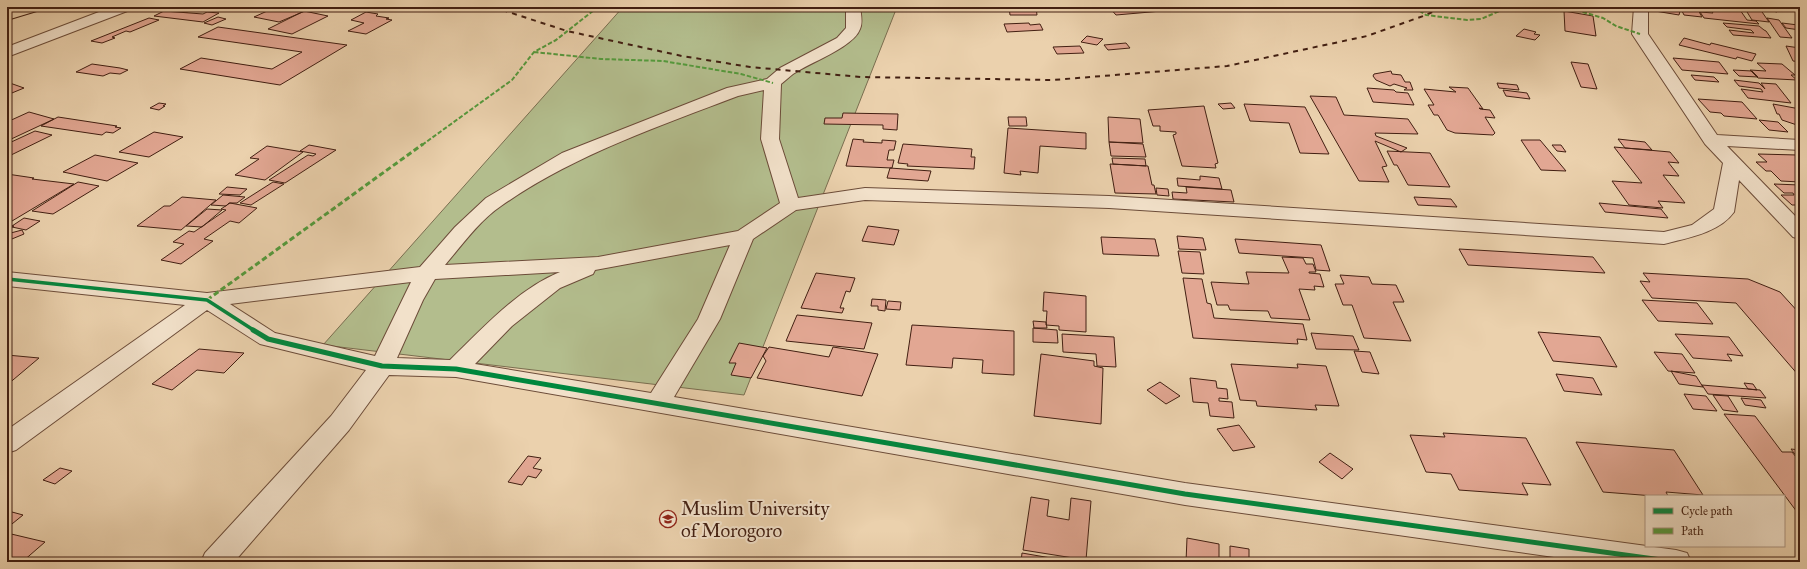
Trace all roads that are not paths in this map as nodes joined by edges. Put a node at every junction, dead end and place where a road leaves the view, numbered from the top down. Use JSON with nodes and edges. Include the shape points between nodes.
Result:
{"nodes":[{"id":1,"x":35,"y":7,"type":"edge"},
{"id":2,"x":125,"y":7,"type":"edge"},
{"id":3,"x":853,"y":7,"type":"edge"},
{"id":4,"x":1641,"y":7,"type":"edge"},
{"id":5,"x":7,"y":16,"type":"edge"},
{"id":6,"x":7,"y":52,"type":"edge"},
{"id":7,"x":773,"y":82,"type":"junction"},
{"id":8,"x":1711,"y":140,"type":"junction"},
{"id":9,"x":1800,"y":145,"type":"edge"},
{"id":10,"x":1732,"y":163,"type":"junction"},
{"id":11,"x":790,"y":205,"type":"junction"},
{"id":12,"x":1800,"y":233,"type":"edge"},
{"id":13,"x":744,"y":236,"type":"junction"},
{"id":14,"x":598,"y":262,"type":"junction"},
{"id":15,"x":428,"y":273,"type":"junction"},
{"id":16,"x":7,"y":279,"type":"edge"},
{"id":17,"x":207,"y":300,"type":"junction"},
{"id":18,"x":382,"y":366,"type":"junction"},
{"id":19,"x":456,"y":369,"type":"junction"},
{"id":20,"x":657,"y":404,"type":"junction"},
{"id":21,"x":7,"y":443,"type":"edge"},
{"id":22,"x":216,"y":562,"type":"edge"},
{"id":23,"x":1676,"y":562,"type":"edge"}],
"edges":[{"from":1,"to":5,"type":"highway"},
{"from":2,"to":6,"type":"street"},
{"from":3,"to":7,"type":"street","via":[[853,29],[842,41],[791,67]]},
{"from":4,"to":8,"type":"street","via":[[1640,34]]},
{"from":7,"to":11,"type":"street","via":[[770,139]]},
{"from":7,"to":15,"type":"street","via":[[733,92],[662,118],[569,157],[493,202],[462,231]]},
{"from":8,"to":9,"type":"street"},
{"from":8,"to":10,"type":"street"},
{"from":10,"to":11,"type":"street","via":[[1724,212],[1699,229],[1664,238],[1101,201],[865,194]]},
{"from":10,"to":12,"type":"street"},
{"from":11,"to":13,"type":"street"},
{"from":13,"to":14,"type":"street"},
{"from":13,"to":20,"type":"street","via":[[709,319]]},
{"from":14,"to":15,"type":"street"},
{"from":14,"to":19,"type":"street","via":[[552,283],[504,321]]},
{"from":15,"to":17,"type":"street"},
{"from":15,"to":18,"type":"street","via":[[412,300]]},
{"from":16,"to":17,"type":"street"},
{"from":17,"to":18,"type":"street","via":[[268,339]]},
{"from":17,"to":21,"type":"street"},
{"from":18,"to":19,"type":"street"},
{"from":18,"to":22,"type":"street","via":[[340,423]]},
{"from":19,"to":20,"type":"street"},
{"from":20,"to":23,"type":"street","via":[[1185,494]]}]}
